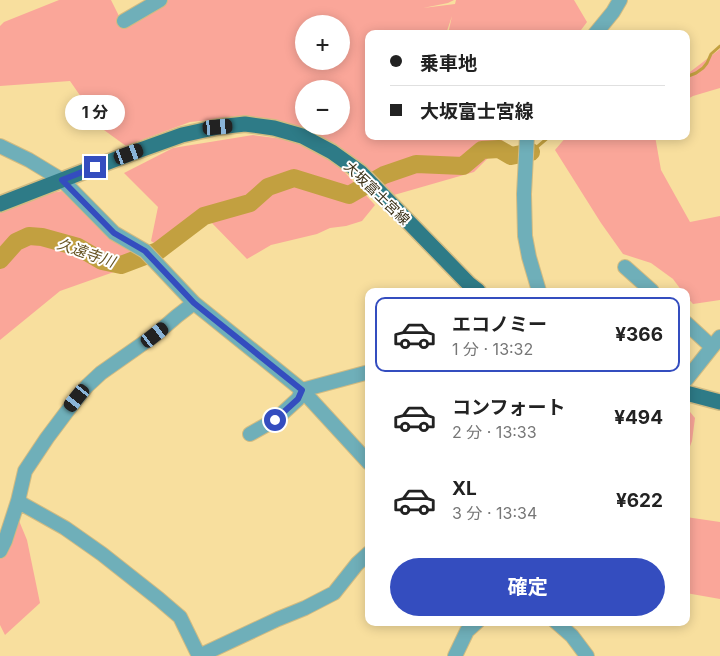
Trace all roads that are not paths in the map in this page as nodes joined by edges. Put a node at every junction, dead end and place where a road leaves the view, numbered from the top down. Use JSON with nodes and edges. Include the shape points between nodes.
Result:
{"nodes":[{"id":1,"x":160,"y":0,"type":"edge"},
{"id":2,"x":620,"y":0,"type":"edge"},
{"id":3,"x":124,"y":21,"type":"dead end"},
{"id":4,"x":598,"y":30,"type":"edge"},
{"id":5,"x":0,"y":146,"type":"edge"},
{"id":6,"x":526,"y":148,"type":"edge"},
{"id":7,"x":62,"y":180,"type":"junction"},
{"id":8,"x":0,"y":204,"type":"edge"},
{"id":9,"x":625,"y":266,"type":"dead end"},
{"id":10,"x":474,"y":288,"type":"edge"},
{"id":11,"x":538,"y":288,"type":"edge"},
{"id":12,"x":649,"y":288,"type":"edge"},
{"id":13,"x":194,"y":303,"type":"junction"},
{"id":14,"x":690,"y":326,"type":"edge"},
{"id":15,"x":716,"y":342,"type":"edge"},
{"id":16,"x":365,"y":373,"type":"edge"},
{"id":17,"x":690,"y":375,"type":"edge"},
{"id":18,"x":302,"y":390,"type":"junction"},
{"id":19,"x":690,"y":394,"type":"edge"},
{"id":20,"x":720,"y":402,"type":"edge"},
{"id":21,"x":250,"y":434,"type":"dead end"},
{"id":22,"x":365,"y":459,"type":"edge"},
{"id":23,"x":18,"y":500,"type":"junction"},
{"id":24,"x":6,"y":516,"type":"edge"},
{"id":25,"x":0,"y":551,"type":"edge"},
{"id":26,"x":365,"y":557,"type":"edge"},
{"id":27,"x":473,"y":626,"type":"edge"},
{"id":28,"x":561,"y":626,"type":"edge"},
{"id":29,"x":199,"y":656,"type":"edge"},
{"id":30,"x":455,"y":656,"type":"edge"},
{"id":31,"x":587,"y":656,"type":"edge"}],
"edges":[{"from":1,"to":3,"type":"street"},
{"from":2,"to":4,"type":"street"},
{"from":5,"to":7,"type":"street"},
{"from":6,"to":11,"type":"street","via":[[525,236]]},
{"from":7,"to":8,"type":"main road","name":"大坂富士宮線"},
{"from":7,"to":10,"type":"main road","name":"大坂富士宮線","via":[[182,135],[245,124],[274,128],[302,136],[360,172]]},
{"from":7,"to":13,"type":"street","via":[[114,233],[149,255]]},
{"from":9,"to":12,"type":"street"},
{"from":13,"to":18,"type":"street"},
{"from":13,"to":23,"type":"street","via":[[87,386],[47,438],[26,472]]},
{"from":14,"to":15,"type":"street"},
{"from":15,"to":17,"type":"street"},
{"from":16,"to":18,"type":"street"},
{"from":18,"to":21,"type":"street","via":[[298,399],[275,420]]},
{"from":18,"to":22,"type":"street"},
{"from":19,"to":20,"type":"main road"},
{"from":23,"to":24,"type":"street"},
{"from":23,"to":29,"type":"street","via":[[102,554],[180,617]]},
{"from":24,"to":25,"type":"street","via":[[5,541]]},
{"from":26,"to":29,"type":"street","via":[[334,593]]},
{"from":27,"to":30,"type":"street"},
{"from":28,"to":31,"type":"street"}]}
